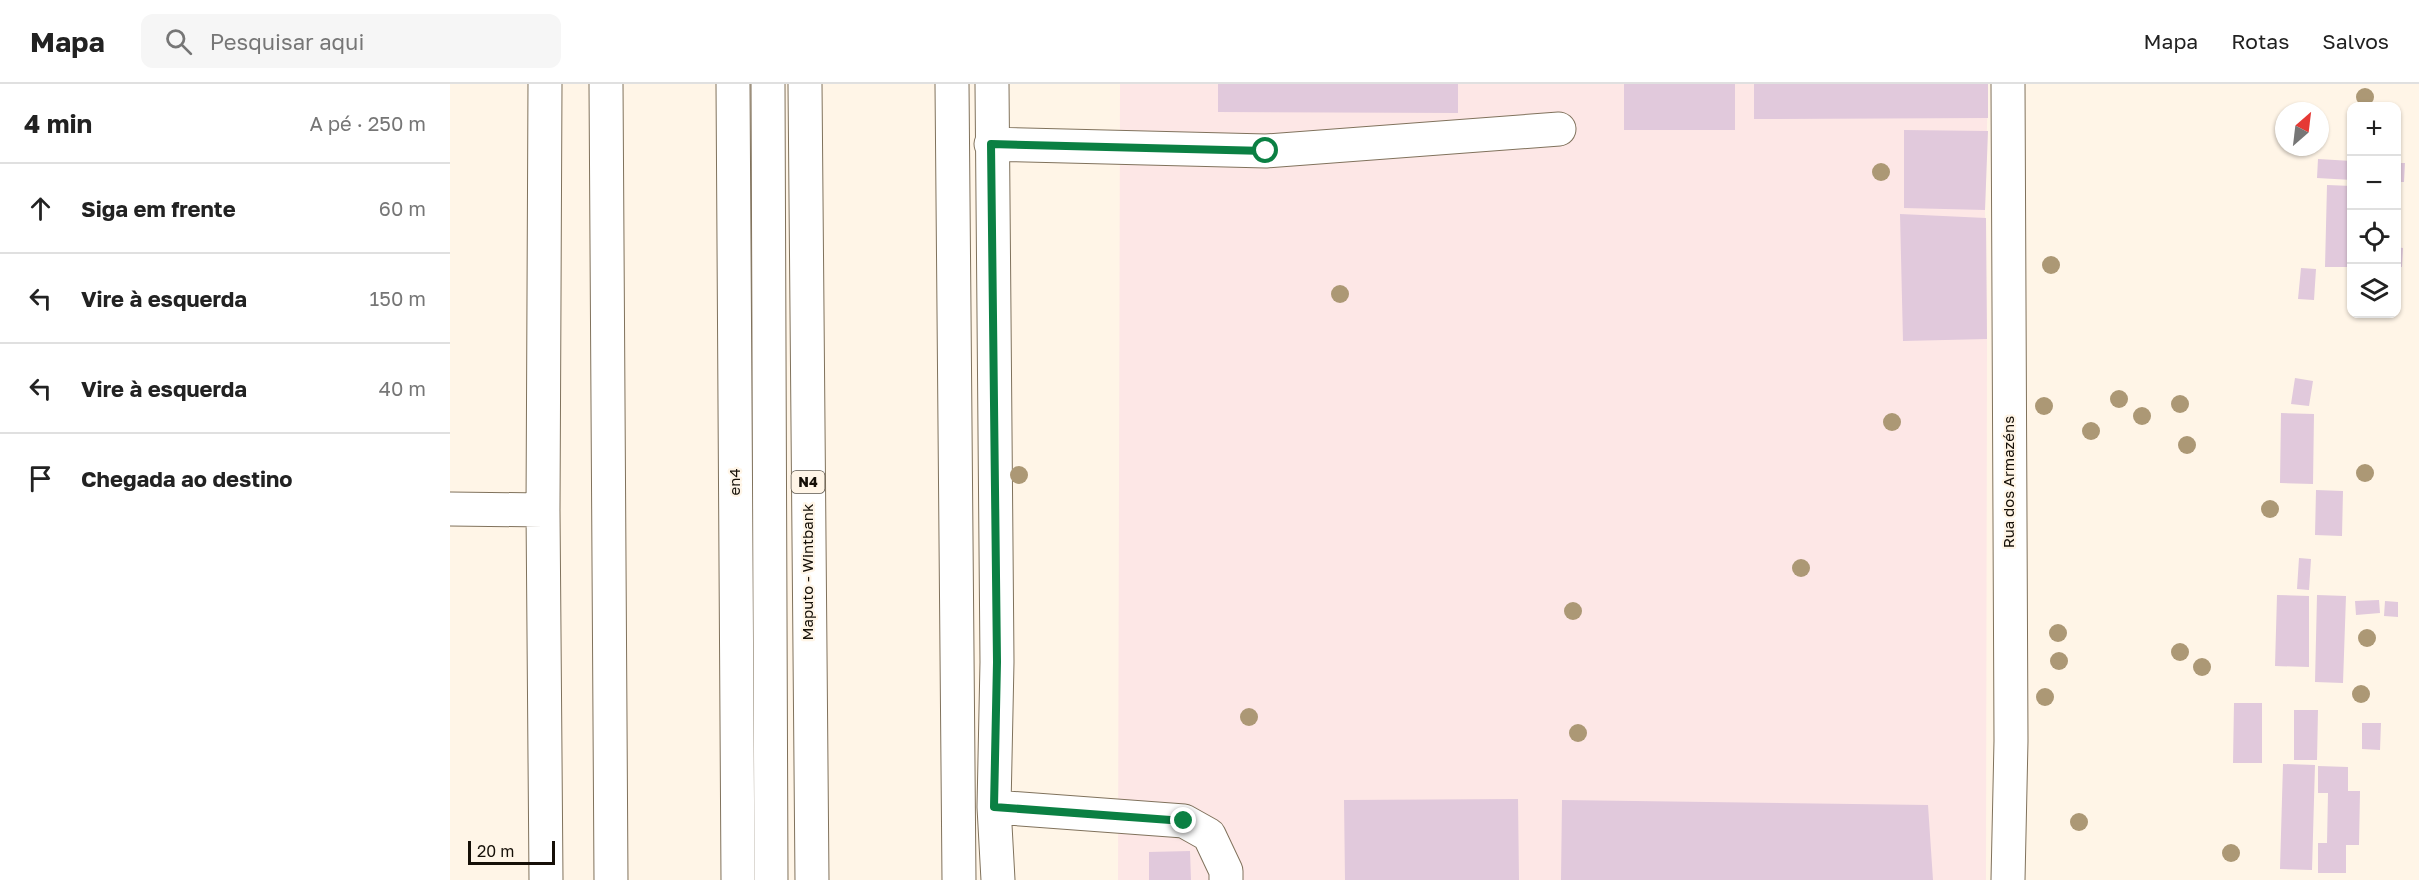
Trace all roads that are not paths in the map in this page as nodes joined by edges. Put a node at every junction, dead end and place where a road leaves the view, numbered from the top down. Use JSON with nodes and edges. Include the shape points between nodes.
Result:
{"nodes":[{"id":1,"x":545,"y":84,"type":"edge"},
{"id":2,"x":606,"y":84,"type":"edge"},
{"id":3,"x":733,"y":84,"type":"edge"},
{"id":4,"x":768,"y":84,"type":"edge"},
{"id":5,"x":805,"y":84,"type":"edge"},
{"id":6,"x":952,"y":84,"type":"edge"},
{"id":7,"x":992,"y":84,"type":"edge"},
{"id":8,"x":2008,"y":84,"type":"edge"},
{"id":9,"x":1559,"y":129,"type":"dead end"},
{"id":10,"x":991,"y":144,"type":"junction"},
{"id":11,"x":450,"y":509,"type":"edge"},
{"id":12,"x":543,"y":510,"type":"junction"},
{"id":13,"x":994,"y":807,"type":"junction"},
{"id":14,"x":546,"y":880,"type":"edge"},
{"id":15,"x":611,"y":880,"type":"edge"},
{"id":16,"x":738,"y":880,"type":"edge"},
{"id":17,"x":771,"y":880,"type":"edge"},
{"id":18,"x":812,"y":880,"type":"edge"},
{"id":19,"x":959,"y":880,"type":"edge"},
{"id":20,"x":998,"y":880,"type":"edge"},
{"id":21,"x":1226,"y":880,"type":"edge"},
{"id":22,"x":2008,"y":880,"type":"edge"}],
"edges":[{"from":1,"to":12,"type":"main road"},
{"from":2,"to":15,"type":"main road"},
{"from":3,"to":16,"type":"main road","name":"en4"},
{"from":4,"to":17,"type":"main road"},
{"from":5,"to":18,"type":"main road","name":"Maputo - Wintbank","number":"N4"},
{"from":6,"to":19,"type":"main road"},
{"from":7,"to":10,"type":"main road"},
{"from":8,"to":22,"type":"main road","name":"Rua dos Armazéns"},
{"from":9,"to":10,"type":"main road","via":[[1266,151]]},
{"from":10,"to":13,"type":"main road","via":[[997,662]]},
{"from":11,"to":12,"type":"main road"},
{"from":12,"to":14,"type":"main road"},
{"from":13,"to":20,"type":"main road"},
{"from":13,"to":21,"type":"main road","via":[[1184,821],[1209,835],[1226,871]]}]}
